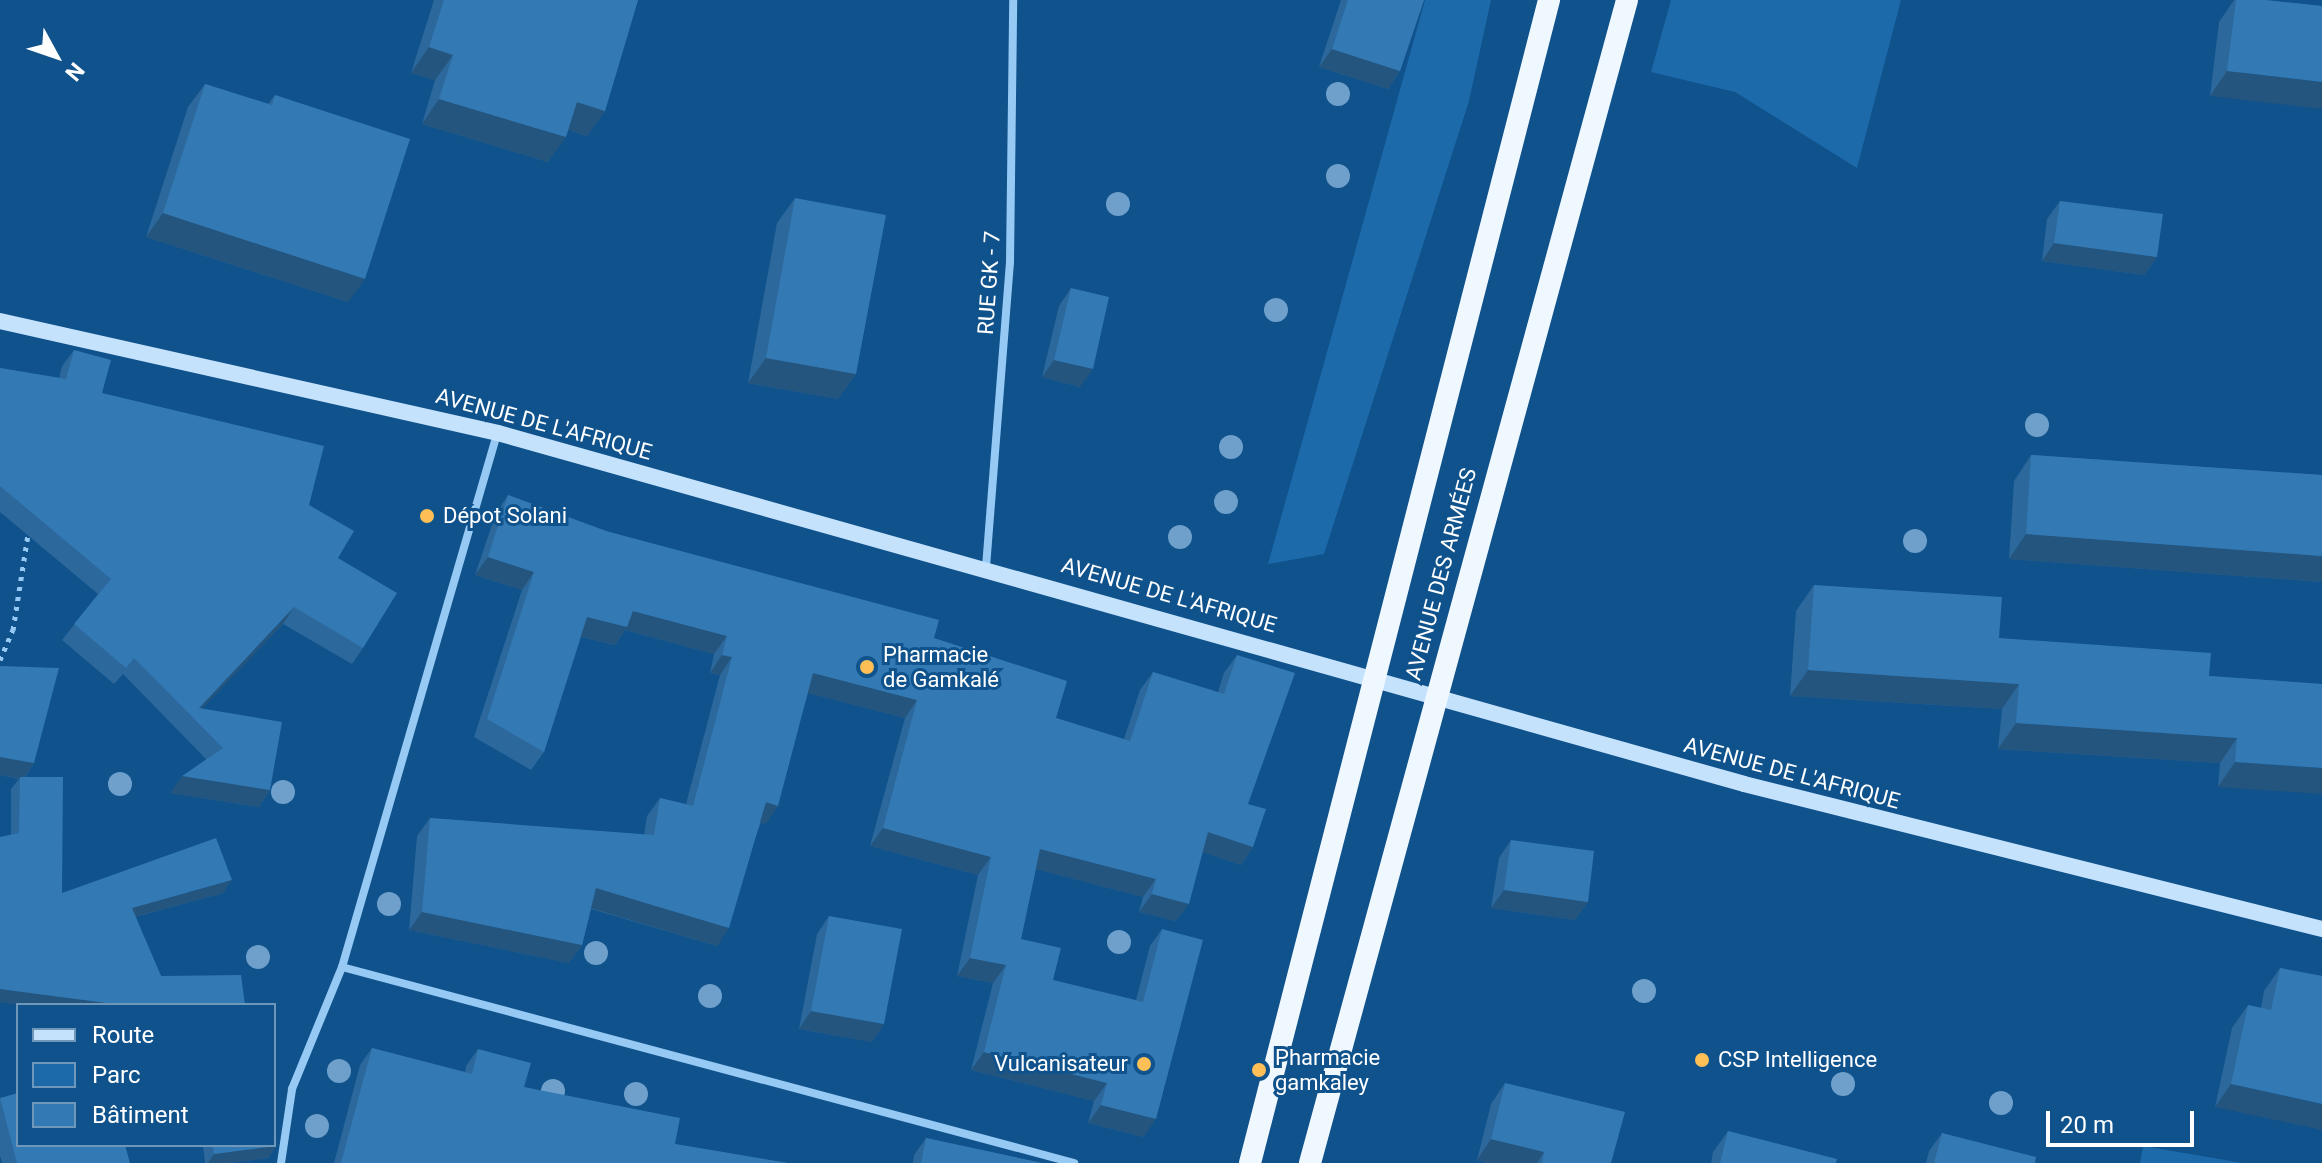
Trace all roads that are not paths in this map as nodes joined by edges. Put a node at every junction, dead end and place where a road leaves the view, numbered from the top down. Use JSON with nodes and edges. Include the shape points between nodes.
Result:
{"nodes":[{"id":1,"x":1013,"y":0,"type":"edge"},
{"id":2,"x":1549,"y":0,"type":"edge"},
{"id":3,"x":1627,"y":0,"type":"edge"},
{"id":4,"x":0,"y":321,"type":"edge"},
{"id":5,"x":498,"y":433,"type":"junction"},
{"id":6,"x":986,"y":567,"type":"junction"},
{"id":7,"x":1370,"y":677,"type":"junction"},
{"id":8,"x":1434,"y":696,"type":"junction"},
{"id":9,"x":2322,"y":929,"type":"edge"},
{"id":10,"x":342,"y":967,"type":"junction"},
{"id":11,"x":281,"y":1163,"type":"edge"},
{"id":12,"x":1074,"y":1163,"type":"edge"},
{"id":13,"x":1250,"y":1163,"type":"edge"},
{"id":14,"x":1310,"y":1163,"type":"edge"}],
"edges":[{"from":1,"to":6,"type":"street","name":"RUE GK - 7","via":[[1010,263]]},
{"from":2,"to":7,"type":"highway","name":"AVENUE DES ARMÉES"},
{"from":3,"to":8,"type":"highway","name":"AVENUE DES ARMÉES"},
{"from":4,"to":5,"type":"main road","name":"AVENUE DE L'AFRIQUE"},
{"from":5,"to":6,"type":"main road","name":"AVENUE DE L'AFRIQUE"},
{"from":5,"to":10,"type":"street"},
{"from":6,"to":7,"type":"main road","name":"AVENUE DE L'AFRIQUE"},
{"from":7,"to":8,"type":"main road","name":"AVENUE DE L'AFRIQUE"},
{"from":7,"to":13,"type":"highway","name":"AVENUE DES ARMÉES"},
{"from":8,"to":9,"type":"main road","name":"AVENUE DE L'AFRIQUE","via":[[2055,866]]},
{"from":8,"to":14,"type":"highway","name":"AVENUE DES ARMÉES"},
{"from":10,"to":11,"type":"street","via":[[292,1089]]},
{"from":10,"to":12,"type":"street"}]}
